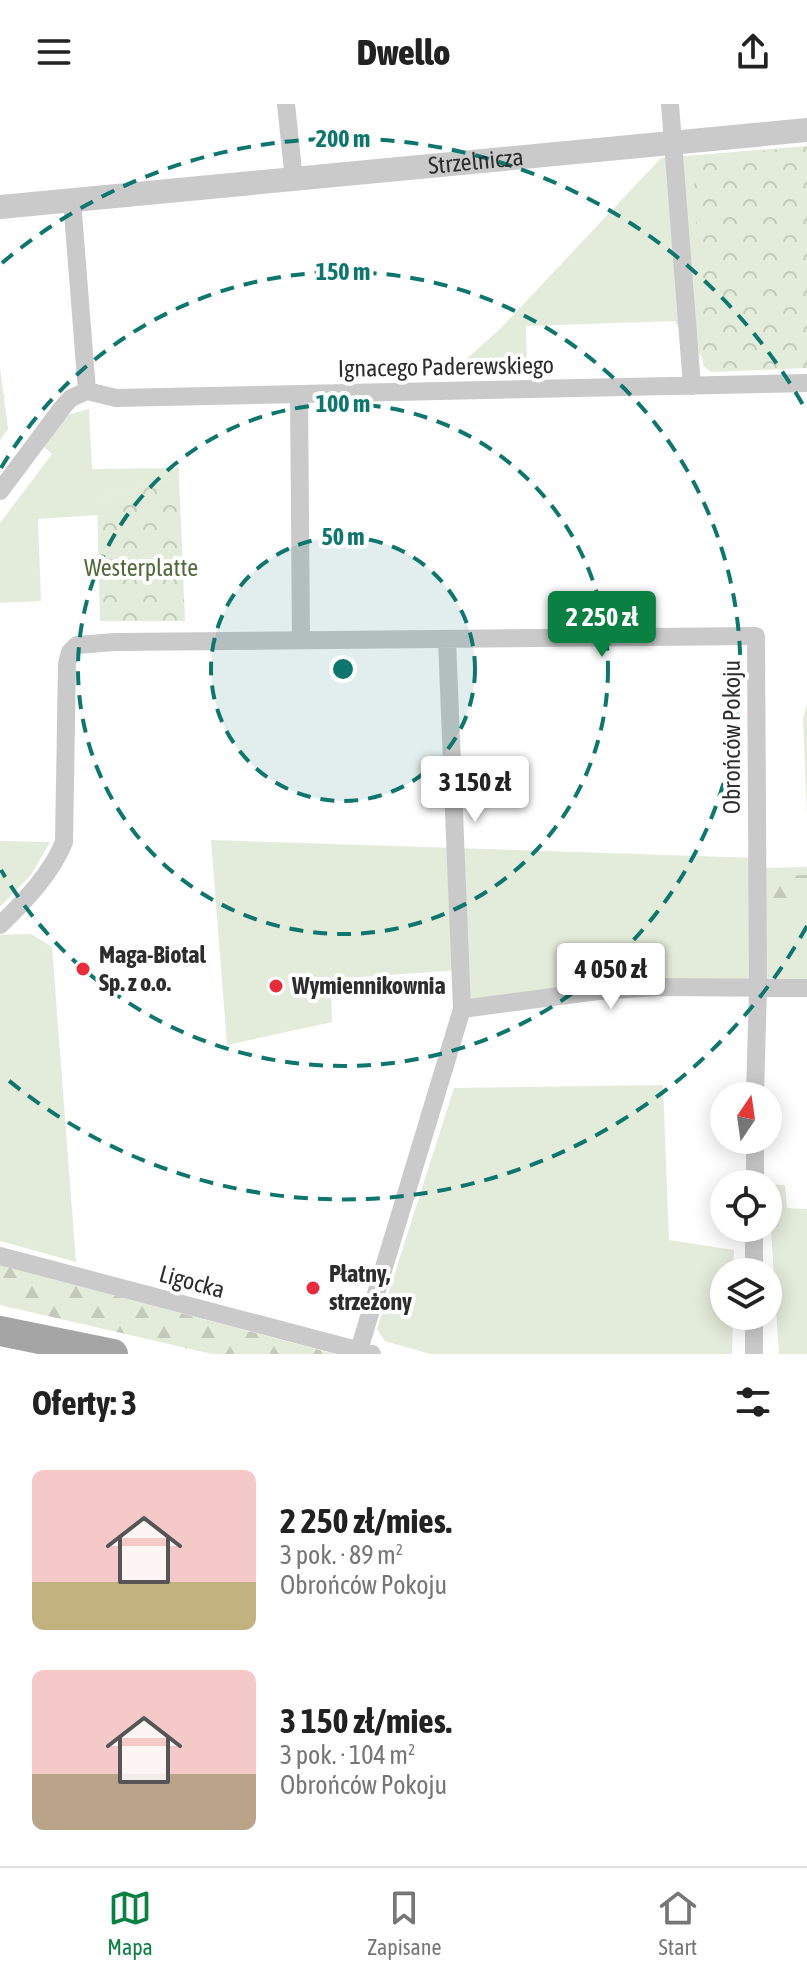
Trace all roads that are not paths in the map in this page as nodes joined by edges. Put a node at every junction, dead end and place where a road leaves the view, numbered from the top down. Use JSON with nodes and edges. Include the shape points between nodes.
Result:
{"nodes":[{"id":1,"x":286,"y":104,"type":"edge"},
{"id":2,"x":670,"y":104,"type":"edge"},
{"id":3,"x":807,"y":130,"type":"edge"},
{"id":4,"x":674,"y":142,"type":"junction"},
{"id":5,"x":294,"y":180,"type":"junction"},
{"id":6,"x":72,"y":200,"type":"junction"},
{"id":7,"x":0,"y":207,"type":"edge"},
{"id":8,"x":807,"y":383,"type":"edge"},
{"id":9,"x":692,"y":386,"type":"junction"},
{"id":10,"x":87,"y":391,"type":"junction"},
{"id":11,"x":299,"y":394,"type":"junction"},
{"id":12,"x":0,"y":491,"type":"edge"},
{"id":13,"x":301,"y":640,"type":"junction"},
{"id":14,"x":447,"y":640,"type":"junction"},
{"id":15,"x":0,"y":925,"type":"edge"},
{"id":16,"x":758,"y":987,"type":"junction"},
{"id":17,"x":807,"y":988,"type":"edge"},
{"id":18,"x":462,"y":1009,"type":"junction"},
{"id":19,"x":755,"y":1082,"type":"edge"},
{"id":20,"x":0,"y":1256,"type":"edge"},
{"id":21,"x":754,"y":1330,"type":"edge"},
{"id":22,"x":0,"y":1331,"type":"edge"},
{"id":23,"x":366,"y":1352,"type":"edge"},
{"id":24,"x":113,"y":1354,"type":"edge"},
{"id":25,"x":754,"y":1354,"type":"edge"}],
"edges":[{"from":1,"to":5,"type":"street"},
{"from":2,"to":4,"type":"street"},
{"from":3,"to":4,"type":"street","name":"Strzelnicza"},
{"from":4,"to":5,"type":"street","name":"Strzelnicza"},
{"from":4,"to":9,"type":"street"},
{"from":5,"to":6,"type":"street","name":"Strzelnicza"},
{"from":6,"to":7,"type":"street","name":"Strzelnicza"},
{"from":6,"to":10,"type":"street"},
{"from":8,"to":9,"type":"street","name":"Ignacego Paderewskiego"},
{"from":9,"to":11,"type":"street","name":"Ignacego Paderewskiego"},
{"from":10,"to":11,"type":"street","name":"Ignacego Paderewskiego","via":[[116,398]]},
{"from":10,"to":12,"type":"street","via":[[62,408]]},
{"from":11,"to":13,"type":"street"},
{"from":13,"to":14,"type":"street"},
{"from":13,"to":15,"type":"street","via":[[77,645],[67,664],[64,842],[54,863]]},
{"from":14,"to":16,"type":"street","name":"Obrońców Pokoju","via":[[756,636]]},
{"from":14,"to":18,"type":"street"},
{"from":16,"to":17,"type":"street"},
{"from":16,"to":18,"type":"street","via":[[598,991]]},
{"from":16,"to":19,"type":"street","name":"Obrońców Pokoju"},
{"from":18,"to":23,"type":"street"},
{"from":20,"to":23,"type":"street","name":"Ligocka"},
{"from":21,"to":25,"type":"street"},
{"from":22,"to":24,"type":"main road"}]}
